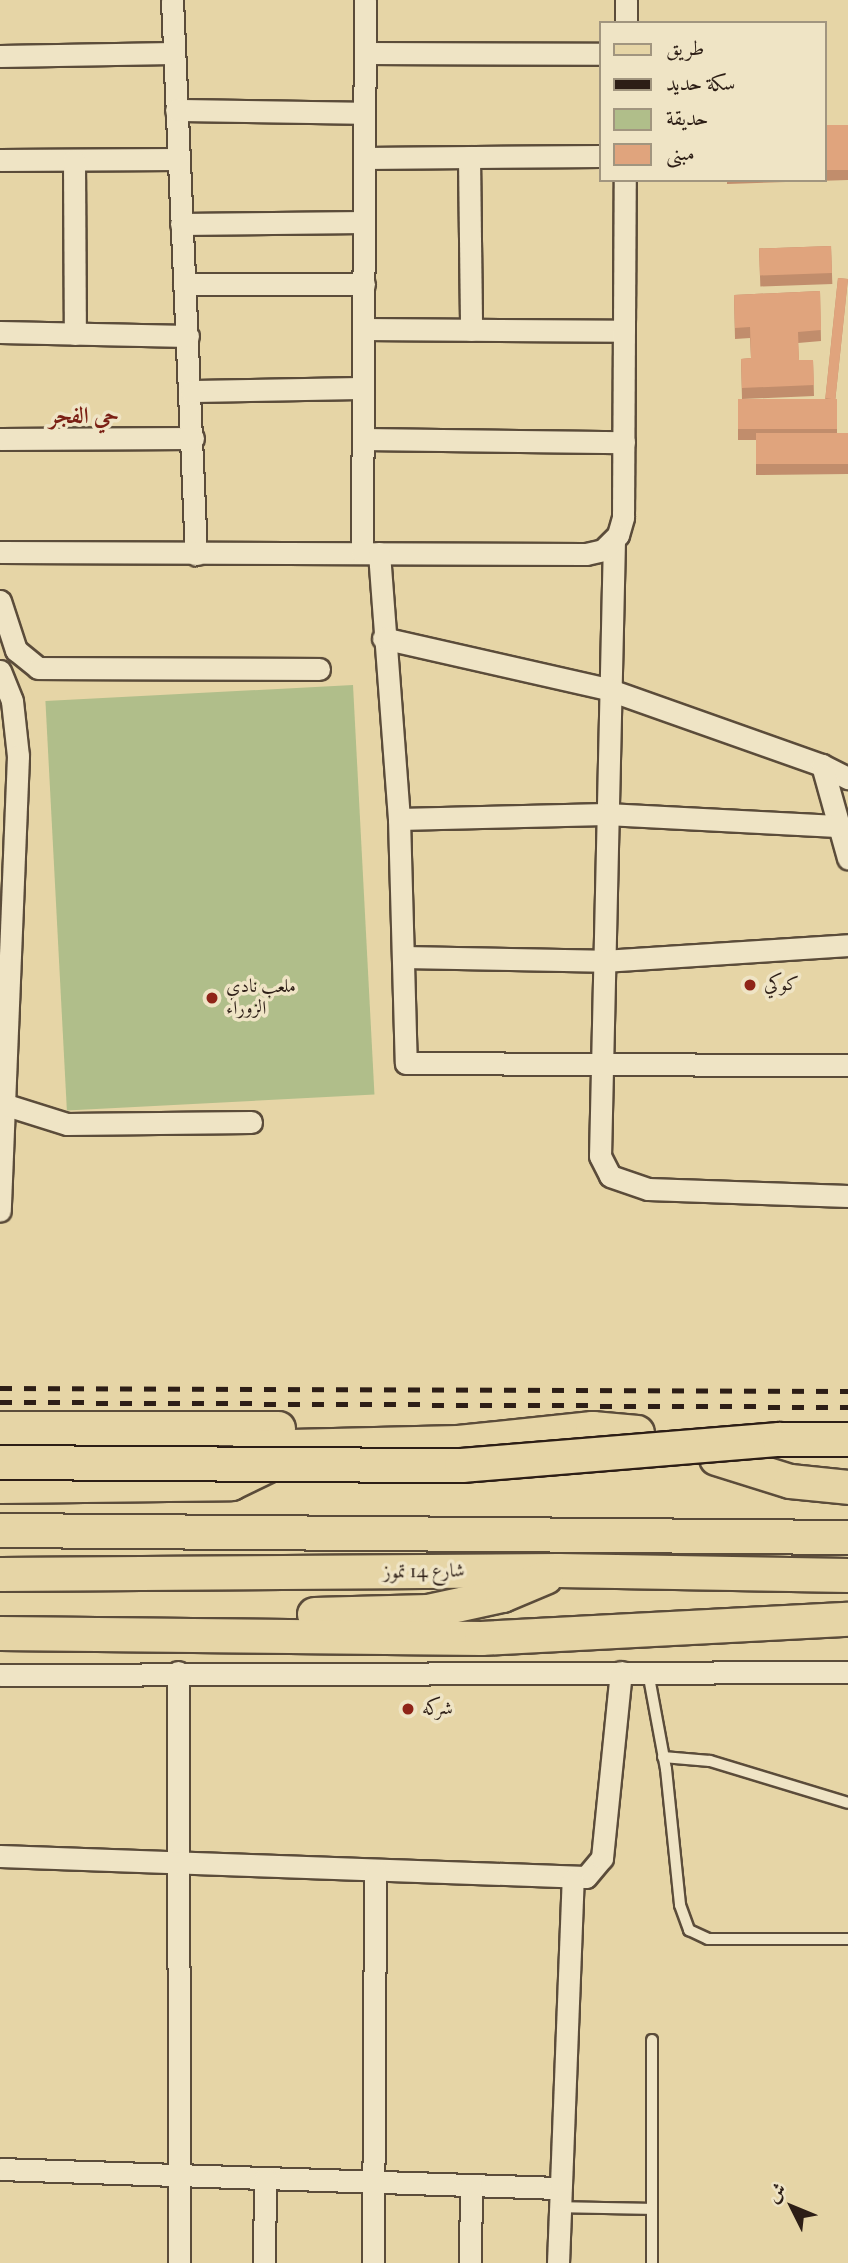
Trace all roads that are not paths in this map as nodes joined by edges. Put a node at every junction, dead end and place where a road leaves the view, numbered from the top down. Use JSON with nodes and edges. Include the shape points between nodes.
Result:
{"nodes":[{"id":1,"x":172,"y":0,"type":"edge"},
{"id":2,"x":365,"y":0,"type":"edge"},
{"id":3,"x":626,"y":0,"type":"edge"},
{"id":4,"x":626,"y":21,"type":"edge"},
{"id":5,"x":173,"y":53,"type":"junction"},
{"id":6,"x":365,"y":53,"type":"junction"},
{"id":7,"x":600,"y":54,"type":"edge"},
{"id":8,"x":0,"y":56,"type":"edge"},
{"id":9,"x":176,"y":110,"type":"junction"},
{"id":10,"x":364,"y":113,"type":"junction"},
{"id":11,"x":600,"y":156,"type":"edge"},
{"id":12,"x":469,"y":157,"type":"junction"},
{"id":13,"x":364,"y":158,"type":"junction"},
{"id":14,"x":178,"y":159,"type":"junction"},
{"id":15,"x":0,"y":160,"type":"edge"},
{"id":16,"x":74,"y":160,"type":"junction"},
{"id":17,"x":625,"y":182,"type":"edge"},
{"id":18,"x":364,"y":222,"type":"junction"},
{"id":19,"x":181,"y":224,"type":"junction"},
{"id":20,"x":184,"y":284,"type":"junction"},
{"id":21,"x":364,"y":284,"type":"junction"},
{"id":22,"x":363,"y":329,"type":"junction"},
{"id":23,"x":471,"y":330,"type":"junction"},
{"id":24,"x":625,"y":331,"type":"junction"},
{"id":25,"x":0,"y":332,"type":"edge"},
{"id":26,"x":75,"y":334,"type":"junction"},
{"id":27,"x":188,"y":336,"type":"junction"},
{"id":28,"x":363,"y":388,"type":"junction"},
{"id":29,"x":191,"y":391,"type":"junction"},
{"id":30,"x":193,"y":438,"type":"junction"},
{"id":31,"x":0,"y":439,"type":"edge"},
{"id":32,"x":363,"y":439,"type":"junction"},
{"id":33,"x":624,"y":442,"type":"junction"},
{"id":34,"x":614,"y":540,"type":"junction"},
{"id":35,"x":0,"y":552,"type":"edge"},
{"id":36,"x":371,"y":553,"type":"junction"},
{"id":37,"x":196,"y":554,"type":"junction"},
{"id":38,"x":0,"y":601,"type":"edge"},
{"id":39,"x":383,"y":638,"type":"junction"},
{"id":40,"x":318,"y":669,"type":"dead end"},
{"id":41,"x":0,"y":671,"type":"edge"},
{"id":42,"x":607,"y":689,"type":"junction"},
{"id":43,"x":822,"y":765,"type":"junction"},
{"id":44,"x":848,"y":778,"type":"edge"},
{"id":45,"x":606,"y":814,"type":"junction"},
{"id":46,"x":399,"y":819,"type":"junction"},
{"id":47,"x":837,"y":826,"type":"junction"},
{"id":48,"x":848,"y":858,"type":"edge"},
{"id":49,"x":848,"y":944,"type":"edge"},
{"id":50,"x":403,"y":957,"type":"junction"},
{"id":51,"x":603,"y":961,"type":"junction"},
{"id":52,"x":848,"y":1065,"type":"edge"},
{"id":53,"x":601,"y":1066,"type":"junction"},
{"id":54,"x":3,"y":1104,"type":"edge"},
{"id":55,"x":251,"y":1122,"type":"dead end"},
{"id":56,"x":848,"y":1196,"type":"edge"},
{"id":57,"x":0,"y":1211,"type":"edge"},
{"id":58,"x":0,"y":1428,"type":"edge"},
{"id":59,"x":637,"y":1432,"type":"dead end"},
{"id":60,"x":542,"y":1433,"type":"junction"},
{"id":61,"x":848,"y":1439,"type":"edge"},
{"id":62,"x":0,"y":1447,"type":"edge"},
{"id":63,"x":716,"y":1458,"type":"dead end"},
{"id":64,"x":0,"y":1462,"type":"edge"},
{"id":65,"x":266,"y":1466,"type":"junction"},
{"id":66,"x":12,"y":1485,"type":"edge"},
{"id":67,"x":848,"y":1487,"type":"edge"},
{"id":68,"x":0,"y":1530,"type":"edge"},
{"id":69,"x":848,"y":1536,"type":"edge"},
{"id":70,"x":558,"y":1570,"type":"junction"},
{"id":71,"x":0,"y":1574,"type":"edge"},
{"id":72,"x":848,"y":1575,"type":"edge"},
{"id":73,"x":0,"y":1615,"type":"edge"},
{"id":74,"x":848,"y":1619,"type":"edge"},
{"id":75,"x":2,"y":1653,"type":"edge"},
{"id":76,"x":648,"y":1671,"type":"junction"},
{"id":77,"x":178,"y":1672,"type":"junction"},
{"id":78,"x":621,"y":1672,"type":"junction"},
{"id":79,"x":848,"y":1672,"type":"edge"},
{"id":80,"x":663,"y":1757,"type":"junction"},
{"id":81,"x":848,"y":1803,"type":"edge"},
{"id":82,"x":0,"y":1856,"type":"edge"},
{"id":83,"x":178,"y":1863,"type":"junction"},
{"id":84,"x":375,"y":1871,"type":"junction"},
{"id":85,"x":573,"y":1879,"type":"junction"},
{"id":86,"x":848,"y":1939,"type":"edge"},
{"id":87,"x":652,"y":2040,"type":"dead end"},
{"id":88,"x":0,"y":2169,"type":"edge"},
{"id":89,"x":178,"y":2175,"type":"junction"},
{"id":90,"x":265,"y":2178,"type":"junction"},
{"id":91,"x":372,"y":2182,"type":"junction"},
{"id":92,"x":471,"y":2185,"type":"junction"},
{"id":93,"x":558,"y":2197,"type":"junction"},
{"id":94,"x":651,"y":2208,"type":"junction"},
{"id":95,"x":178,"y":2263,"type":"edge"},
{"id":96,"x":264,"y":2263,"type":"edge"},
{"id":97,"x":373,"y":2263,"type":"edge"},
{"id":98,"x":470,"y":2263,"type":"edge"},
{"id":99,"x":558,"y":2263,"type":"edge"},
{"id":100,"x":652,"y":2263,"type":"edge"}],
"edges":[{"from":1,"to":5,"type":"street"},
{"from":2,"to":6,"type":"street"},
{"from":3,"to":4,"type":"street"},
{"from":5,"to":8,"type":"street"},
{"from":5,"to":9,"type":"street"},
{"from":6,"to":7,"type":"street"},
{"from":6,"to":10,"type":"street"},
{"from":9,"to":10,"type":"street"},
{"from":9,"to":14,"type":"street"},
{"from":10,"to":13,"type":"street"},
{"from":11,"to":12,"type":"street"},
{"from":12,"to":13,"type":"street"},
{"from":12,"to":23,"type":"street"},
{"from":13,"to":18,"type":"street"},
{"from":14,"to":16,"type":"street"},
{"from":14,"to":19,"type":"street"},
{"from":15,"to":16,"type":"street"},
{"from":16,"to":26,"type":"street"},
{"from":17,"to":24,"type":"street"},
{"from":18,"to":19,"type":"street"},
{"from":18,"to":21,"type":"street"},
{"from":19,"to":20,"type":"street"},
{"from":20,"to":21,"type":"street"},
{"from":20,"to":27,"type":"street"},
{"from":21,"to":22,"type":"street"},
{"from":22,"to":23,"type":"street"},
{"from":22,"to":28,"type":"street"},
{"from":23,"to":24,"type":"street"},
{"from":24,"to":33,"type":"street"},
{"from":25,"to":26,"type":"street"},
{"from":26,"to":27,"type":"street"},
{"from":27,"to":29,"type":"street"},
{"from":28,"to":29,"type":"street"},
{"from":28,"to":32,"type":"street"},
{"from":29,"to":30,"type":"street"},
{"from":30,"to":31,"type":"street"},
{"from":30,"to":37,"type":"street"},
{"from":32,"to":33,"type":"street"},
{"from":32,"to":36,"type":"street"},
{"from":33,"to":34,"type":"street","via":[[623,517]]},
{"from":34,"to":36,"type":"street","via":[[603,550],[586,554]]},
{"from":34,"to":42,"type":"street"},
{"from":35,"to":37,"type":"street"},
{"from":36,"to":37,"type":"street"},
{"from":36,"to":39,"type":"street"},
{"from":38,"to":40,"type":"street","via":[[16,650],[38,668]]},
{"from":39,"to":42,"type":"street"},
{"from":39,"to":46,"type":"street"},
{"from":41,"to":54,"type":"street","via":[[12,701],[18,756]]},
{"from":42,"to":43,"type":"street"},
{"from":42,"to":45,"type":"street"},
{"from":43,"to":44,"type":"street"},
{"from":43,"to":47,"type":"street"},
{"from":45,"to":46,"type":"street"},
{"from":45,"to":47,"type":"street"},
{"from":45,"to":51,"type":"street"},
{"from":46,"to":50,"type":"street"},
{"from":47,"to":48,"type":"street"},
{"from":49,"to":51,"type":"street"},
{"from":50,"to":51,"type":"street"},
{"from":50,"to":53,"type":"street","via":[[407,1063]]},
{"from":51,"to":53,"type":"street"},
{"from":52,"to":53,"type":"street"},
{"from":53,"to":56,"type":"street","via":[[600,1156],[610,1176],[648,1189]]},
{"from":54,"to":55,"type":"street","via":[[67,1124]]},
{"from":54,"to":57,"type":"street"},
{"from":58,"to":60,"type":"main road","via":[[470,1425]]},
{"from":59,"to":60,"type":"main road","via":[[604,1428]]},
{"from":60,"to":62,"type":"main road","via":[[370,1446]]},
{"from":61,"to":65,"type":"main road","bridge":true,"via":[[779,1439],[461,1465]]},
{"from":63,"to":67,"type":"main road","via":[[790,1481]]},
{"from":64,"to":65,"type":"main road","bridge":true},
{"from":65,"to":66,"type":"main road","via":[[231,1483]]},
{"from":68,"to":69,"type":"main road","name":"شارع 14 تموز"},
{"from":70,"to":71,"type":"main road","name":"شارع 14 تموز"},
{"from":70,"to":72,"type":"main road","name":"شارع 14 تموز"},
{"from":70,"to":73,"type":"main road","via":[[485,1599],[428,1611]]},
{"from":74,"to":75,"type":"main road","via":[[481,1638],[270,1634],[256,1646],[230,1651]]},
{"from":75,"to":77,"type":"street"},
{"from":76,"to":78,"type":"street"},
{"from":76,"to":79,"type":"street"},
{"from":76,"to":80,"type":"lane"},
{"from":77,"to":78,"type":"street"},
{"from":77,"to":83,"type":"street"},
{"from":78,"to":85,"type":"street","via":[[602,1858],[592,1874]]},
{"from":80,"to":81,"type":"lane","via":[[710,1761]]},
{"from":80,"to":86,"type":"lane","via":[[680,1905],[689,1930],[708,1939]]},
{"from":82,"to":83,"type":"street"},
{"from":83,"to":84,"type":"street"},
{"from":83,"to":89,"type":"street"},
{"from":84,"to":85,"type":"street"},
{"from":84,"to":91,"type":"street"},
{"from":85,"to":93,"type":"street"},
{"from":87,"to":94,"type":"lane"},
{"from":88,"to":89,"type":"street"},
{"from":89,"to":90,"type":"street"},
{"from":89,"to":95,"type":"street"},
{"from":90,"to":91,"type":"street"},
{"from":90,"to":96,"type":"street"},
{"from":91,"to":92,"type":"street"},
{"from":91,"to":97,"type":"street"},
{"from":92,"to":93,"type":"street"},
{"from":92,"to":98,"type":"street"},
{"from":93,"to":94,"type":"lane"},
{"from":93,"to":99,"type":"street"},
{"from":94,"to":100,"type":"lane"}]}
